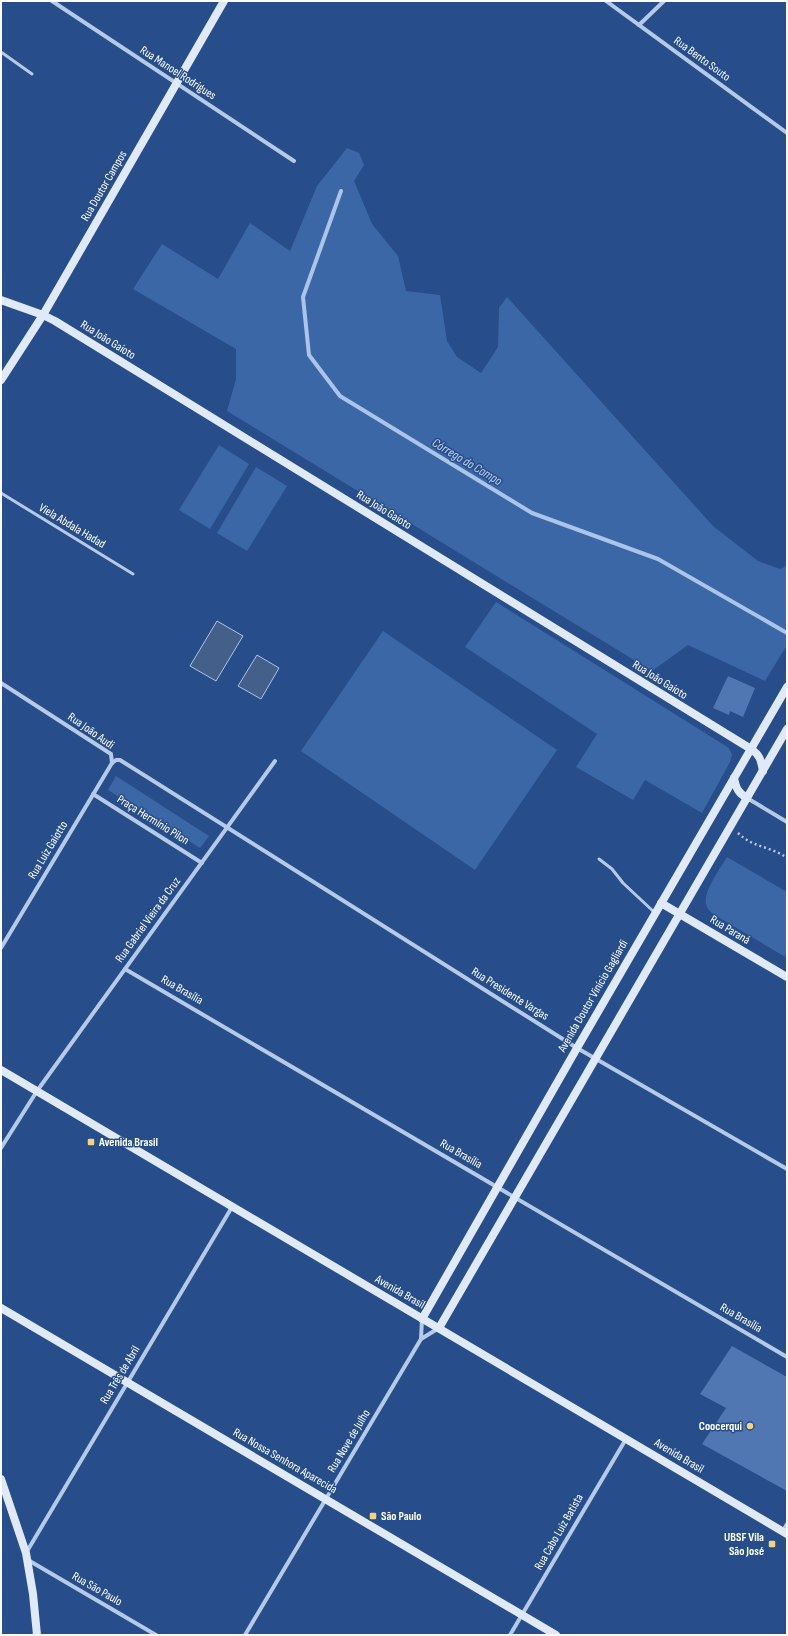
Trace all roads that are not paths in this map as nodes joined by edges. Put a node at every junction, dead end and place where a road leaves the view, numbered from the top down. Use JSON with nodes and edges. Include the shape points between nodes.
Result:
{"nodes":[{"id":1,"x":52,"y":1,"type":"edge"},
{"id":2,"x":224,"y":1,"type":"edge"},
{"id":3,"x":606,"y":1,"type":"edge"},
{"id":4,"x":664,"y":1,"type":"edge"},
{"id":5,"x":639,"y":25,"type":"junction"},
{"id":6,"x":1,"y":52,"type":"edge"},
{"id":7,"x":32,"y":74,"type":"dead end"},
{"id":8,"x":176,"y":84,"type":"junction"},
{"id":9,"x":787,"y":133,"type":"edge"},
{"id":10,"x":294,"y":161,"type":"dead end"},
{"id":11,"x":1,"y":300,"type":"edge"},
{"id":12,"x":43,"y":314,"type":"junction"},
{"id":13,"x":1,"y":380,"type":"edge"},
{"id":14,"x":1,"y":493,"type":"edge"},
{"id":15,"x":134,"y":574,"type":"dead end"},
{"id":16,"x":1,"y":683,"type":"edge"},
{"id":17,"x":787,"y":687,"type":"edge"},
{"id":18,"x":787,"y":729,"type":"edge"},
{"id":19,"x":751,"y":749,"type":"junction"},
{"id":20,"x":275,"y":761,"type":"dead end"},
{"id":21,"x":112,"y":763,"type":"junction"},
{"id":22,"x":763,"y":771,"type":"junction"},
{"id":23,"x":734,"y":778,"type":"junction"},
{"id":24,"x":93,"y":794,"type":"junction"},
{"id":25,"x":747,"y":798,"type":"junction"},
{"id":26,"x":787,"y":822,"type":"edge"},
{"id":27,"x":227,"y":828,"type":"junction"},
{"id":28,"x":599,"y":859,"type":"dead end"},
{"id":29,"x":202,"y":863,"type":"junction"},
{"id":30,"x":661,"y":903,"type":"junction"},
{"id":31,"x":656,"y":913,"type":"junction"},
{"id":32,"x":680,"y":914,"type":"junction"},
{"id":33,"x":1,"y":948,"type":"edge"},
{"id":34,"x":125,"y":969,"type":"junction"},
{"id":35,"x":787,"y":977,"type":"edge"},
{"id":36,"x":577,"y":1048,"type":"junction"},
{"id":37,"x":596,"y":1059,"type":"junction"},
{"id":38,"x":1,"y":1070,"type":"edge"},
{"id":39,"x":37,"y":1091,"type":"junction"},
{"id":40,"x":1,"y":1148,"type":"edge"},
{"id":41,"x":787,"y":1169,"type":"edge"},
{"id":42,"x":497,"y":1187,"type":"junction"},
{"id":43,"x":515,"y":1198,"type":"junction"},
{"id":44,"x":232,"y":1206,"type":"junction"},
{"id":45,"x":1,"y":1308,"type":"edge"},
{"id":46,"x":422,"y":1319,"type":"junction"},
{"id":47,"x":439,"y":1328,"type":"junction"},
{"id":48,"x":421,"y":1339,"type":"junction"},
{"id":49,"x":787,"y":1357,"type":"edge"},
{"id":50,"x":127,"y":1382,"type":"junction"},
{"id":51,"x":626,"y":1439,"type":"junction"},
{"id":52,"x":1,"y":1479,"type":"edge"},
{"id":53,"x":326,"y":1499,"type":"junction"},
{"id":54,"x":787,"y":1524,"type":"edge"},
{"id":55,"x":785,"y":1533,"type":"edge"},
{"id":56,"x":27,"y":1556,"type":"junction"},
{"id":57,"x":522,"y":1615,"type":"junction"},
{"id":58,"x":37,"y":1635,"type":"edge"},
{"id":59,"x":156,"y":1635,"type":"edge"},
{"id":60,"x":245,"y":1635,"type":"edge"},
{"id":61,"x":510,"y":1635,"type":"edge"},
{"id":62,"x":556,"y":1635,"type":"edge"}],
"edges":[{"from":1,"to":8,"type":"street","name":"Rua Manoel Rodrigues"},
{"from":2,"to":8,"type":"street","name":"Rua Doutor Campos"},
{"from":3,"to":5,"type":"street","name":"Rua Bento Souto"},
{"from":4,"to":5,"type":"street"},
{"from":5,"to":9,"type":"street","name":"Rua Bento Souto"},
{"from":6,"to":7,"type":"lane"},
{"from":8,"to":10,"type":"street","name":"Rua Manoel Rodrigues"},
{"from":8,"to":12,"type":"street","name":"Rua Doutor Campos"},
{"from":11,"to":12,"type":"street","name":"Rua João Gaioto"},
{"from":12,"to":13,"type":"street","name":"Rua Doutor Campos"},
{"from":12,"to":19,"type":"street","name":"Rua João Gaioto"},
{"from":14,"to":15,"type":"lane","name":"Viela Abdala Hadad"},
{"from":16,"to":21,"type":"street","name":"Rua João Audi","via":[[111,754]]},
{"from":17,"to":19,"type":"street","name":"Avenida Doutor Vinício Gagliardi"},
{"from":18,"to":22,"type":"street"},
{"from":19,"to":22,"type":"street","via":[[762,761]]},
{"from":19,"to":23,"type":"street","name":"Avenida Doutor Vinício Gagliardi"},
{"from":20,"to":27,"type":"street","name":"Rua Gabriel Vieira da Cruz"},
{"from":21,"to":24,"type":"street","name":"Rua Luiz Gaiotto"},
{"from":21,"to":27,"type":"street","name":"Rua João Audi","via":[[120,760]]},
{"from":22,"to":25,"type":"street"},
{"from":23,"to":25,"type":"street","via":[[740,794]]},
{"from":23,"to":30,"type":"street","name":"Avenida Doutor Vinício Gagliardi"},
{"from":24,"to":29,"type":"street","name":"Praça Hermínio Pilon"},
{"from":24,"to":33,"type":"street","name":"Rua Luiz Gaiotto"},
{"from":25,"to":26,"type":"street"},
{"from":25,"to":32,"type":"street"},
{"from":27,"to":29,"type":"street","name":"Rua Gabriel Vieira da Cruz"},
{"from":27,"to":36,"type":"street","name":"Rua Presidente Vargas"},
{"from":28,"to":31,"type":"lane"},
{"from":29,"to":34,"type":"street","name":"Rua Gabriel Vieira da Cruz"},
{"from":30,"to":31,"type":"street","name":"Avenida Doutor Vinício Gagliardi"},
{"from":30,"to":32,"type":"street","name":"Rua Paraná"},
{"from":31,"to":36,"type":"street","name":"Avenida Doutor Vinício Gagliardi"},
{"from":32,"to":35,"type":"street","name":"Rua Paraná"},
{"from":32,"to":37,"type":"street"},
{"from":34,"to":39,"type":"street","name":"Rua Gabriel Vieira da Cruz"},
{"from":34,"to":42,"type":"street","name":"Rua Brasília"},
{"from":36,"to":37,"type":"street","name":"Rua Presidente Vargas"},
{"from":36,"to":42,"type":"street","name":"Avenida Doutor Vinício Gagliardi"},
{"from":37,"to":41,"type":"street","name":"Rua Presidente Vargas"},
{"from":37,"to":43,"type":"street"},
{"from":38,"to":39,"type":"street","name":"Avenida Brasil"},
{"from":39,"to":40,"type":"street","name":"Rua Gabriel Vieira da Cruz"},
{"from":39,"to":44,"type":"street","name":"Avenida Brasil"},
{"from":42,"to":43,"type":"street","name":"Rua Brasília"},
{"from":42,"to":46,"type":"street","name":"Avenida Doutor Vinício Gagliardi"},
{"from":43,"to":47,"type":"street"},
{"from":43,"to":49,"type":"street","name":"Rua Brasília"},
{"from":44,"to":46,"type":"street","name":"Avenida Brasil"},
{"from":44,"to":50,"type":"street","name":"Rua Três de Abril"},
{"from":45,"to":50,"type":"street","name":"Rua Nossa Senhora Aparecida"},
{"from":46,"to":47,"type":"street","name":"Avenida Brasil"},
{"from":46,"to":48,"type":"street","name":"Rua Nove de Julho"},
{"from":47,"to":48,"type":"street","name":"Rua Nove de Julho"},
{"from":47,"to":51,"type":"street","name":"Avenida Brasil"},
{"from":48,"to":53,"type":"street","name":"Rua Nove de Julho"},
{"from":50,"to":53,"type":"street","name":"Rua Nossa Senhora Aparecida"},
{"from":50,"to":56,"type":"street","name":"Rua Três de Abril"},
{"from":51,"to":55,"type":"street","name":"Avenida Brasil"},
{"from":51,"to":57,"type":"street","name":"Rua Cabo Luiz Batista"},
{"from":52,"to":56,"type":"street"},
{"from":53,"to":57,"type":"street","name":"Rua Nossa Senhora Aparecida"},
{"from":53,"to":60,"type":"street","name":"Rua Nove de Julho"},
{"from":54,"to":55,"type":"street"},
{"from":56,"to":58,"type":"street"},
{"from":56,"to":59,"type":"street","name":"Rua São Paulo"},
{"from":57,"to":61,"type":"street","name":"Rua Cabo Luiz Batista"},
{"from":57,"to":62,"type":"street","name":"Rua Nossa Senhora Aparecida"}]}
